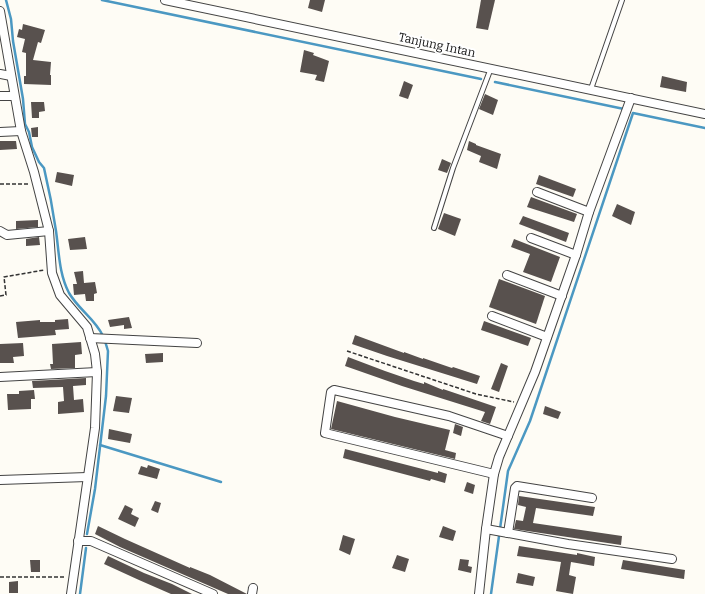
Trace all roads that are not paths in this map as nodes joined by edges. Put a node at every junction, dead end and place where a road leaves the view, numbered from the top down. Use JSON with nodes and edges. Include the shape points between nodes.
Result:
{"nodes":[{"id":1,"x":165,"y":0,"type":"edge"},
{"id":2,"x":622,"y":0,"type":"edge"},
{"id":3,"x":0,"y":11,"type":"edge"},
{"id":4,"x":492,"y":68,"type":"junction"},
{"id":5,"x":0,"y":74,"type":"edge"},
{"id":6,"x":11,"y":76,"type":"junction"},
{"id":7,"x":591,"y":89,"type":"junction"},
{"id":8,"x":0,"y":96,"type":"edge"},
{"id":9,"x":14,"y":96,"type":"junction"},
{"id":10,"x":631,"y":98,"type":"junction"},
{"id":11,"x":705,"y":114,"type":"edge"},
{"id":12,"x":21,"y":131,"type":"junction"},
{"id":13,"x":0,"y":132,"type":"edge"},
{"id":14,"x":537,"y":192,"type":"dead end"},
{"id":15,"x":589,"y":212,"type":"junction"},
{"id":16,"x":434,"y":228,"type":"dead end"},
{"id":17,"x":0,"y":231,"type":"edge"},
{"id":18,"x":49,"y":231,"type":"junction"},
{"id":19,"x":531,"y":238,"type":"dead end"},
{"id":20,"x":576,"y":255,"type":"junction"},
{"id":21,"x":507,"y":275,"type":"dead end"},
{"id":22,"x":562,"y":296,"type":"junction"},
{"id":23,"x":492,"y":316,"type":"dead end"},
{"id":24,"x":547,"y":337,"type":"junction"},
{"id":25,"x":90,"y":338,"type":"junction"},
{"id":26,"x":197,"y":343,"type":"dead end"},
{"id":27,"x":97,"y":372,"type":"junction"},
{"id":28,"x":0,"y":377,"type":"edge"},
{"id":29,"x":508,"y":436,"type":"junction"},
{"id":30,"x":494,"y":474,"type":"junction"},
{"id":31,"x":87,"y":477,"type":"junction"},
{"id":32,"x":0,"y":480,"type":"edge"},
{"id":33,"x":592,"y":498,"type":"dead end"},
{"id":34,"x":490,"y":530,"type":"junction"},
{"id":35,"x":506,"y":532,"type":"junction"},
{"id":36,"x":78,"y":541,"type":"junction"},
{"id":37,"x":672,"y":559,"type":"dead end"},
{"id":38,"x":71,"y":594,"type":"edge"},
{"id":39,"x":213,"y":594,"type":"edge"},
{"id":40,"x":479,"y":594,"type":"edge"}],
"edges":[{"from":1,"to":4,"type":"street","name":"Tanjung Intan"},
{"from":2,"to":7,"type":"lane"},
{"from":3,"to":6,"type":"street"},
{"from":4,"to":7,"type":"street","name":"Tanjung Intan"},
{"from":4,"to":16,"type":"lane","via":[[453,168]]},
{"from":5,"to":6,"type":"street"},
{"from":6,"to":9,"type":"street"},
{"from":7,"to":10,"type":"street","name":"Tanjung Intan"},
{"from":8,"to":9,"type":"street"},
{"from":9,"to":12,"type":"street"},
{"from":10,"to":11,"type":"street","name":"Tanjung Intan"},
{"from":10,"to":15,"type":"street"},
{"from":12,"to":13,"type":"street"},
{"from":12,"to":18,"type":"street"},
{"from":14,"to":15,"type":"street"},
{"from":15,"to":20,"type":"street"},
{"from":17,"to":18,"type":"street","via":[[7,235]]},
{"from":18,"to":25,"type":"street","via":[[52,273],[60,295],[87,327]]},
{"from":19,"to":20,"type":"street"},
{"from":20,"to":22,"type":"street"},
{"from":21,"to":22,"type":"street"},
{"from":22,"to":24,"type":"street"},
{"from":23,"to":24,"type":"street"},
{"from":24,"to":29,"type":"street"},
{"from":25,"to":26,"type":"street"},
{"from":25,"to":27,"type":"street"},
{"from":27,"to":28,"type":"street"},
{"from":27,"to":31,"type":"street","via":[[95,428]]},
{"from":29,"to":30,"type":"street"},
{"from":29,"to":30,"type":"street","via":[[449,416],[334,390],[330,392],[325,433]]},
{"from":30,"to":34,"type":"street"},
{"from":31,"to":32,"type":"street"},
{"from":31,"to":36,"type":"street"},
{"from":33,"to":35,"type":"street","via":[[517,486]]},
{"from":34,"to":35,"type":"street"},
{"from":34,"to":40,"type":"street"},
{"from":35,"to":37,"type":"street"},
{"from":36,"to":38,"type":"street"},
{"from":36,"to":39,"type":"street","via":[[91,541]]}]}
